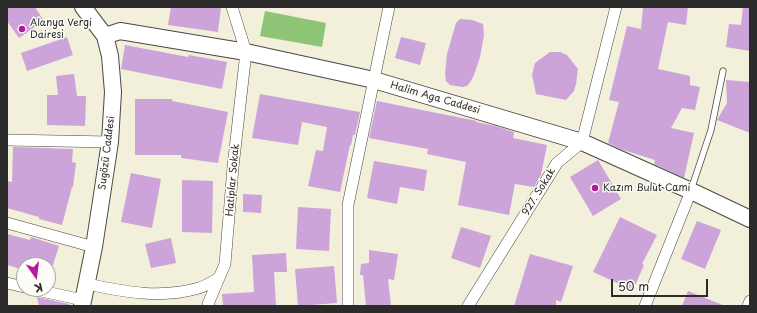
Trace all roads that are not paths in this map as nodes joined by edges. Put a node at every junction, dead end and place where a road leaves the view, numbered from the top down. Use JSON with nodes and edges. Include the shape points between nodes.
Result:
{"nodes":[{"id":1,"x":83,"y":7,"type":"edge"},
{"id":2,"x":232,"y":7,"type":"edge"},
{"id":3,"x":389,"y":7,"type":"edge"},
{"id":4,"x":616,"y":7,"type":"edge"},
{"id":5,"x":104,"y":36,"type":"junction"},
{"id":6,"x":246,"y":52,"type":"junction"},
{"id":7,"x":723,"y":71,"type":"dead end"},
{"id":8,"x":374,"y":80,"type":"junction"},
{"id":9,"x":7,"y":140,"type":"edge"},
{"id":10,"x":110,"y":142,"type":"junction"},
{"id":11,"x":582,"y":142,"type":"junction"},
{"id":12,"x":691,"y":190,"type":"junction"},
{"id":13,"x":750,"y":219,"type":"edge"},
{"id":14,"x":7,"y":223,"type":"edge"},
{"id":15,"x":94,"y":247,"type":"junction"},
{"id":16,"x":219,"y":278,"type":"junction"},
{"id":17,"x":87,"y":284,"type":"junction"},
{"id":18,"x":56,"y":296,"type":"edge"},
{"id":19,"x":750,"y":301,"type":"edge"},
{"id":20,"x":83,"y":303,"type":"edge"},
{"id":21,"x":209,"y":306,"type":"edge"},
{"id":22,"x":348,"y":306,"type":"edge"},
{"id":23,"x":468,"y":306,"type":"edge"},
{"id":24,"x":645,"y":306,"type":"edge"},
{"id":25,"x":748,"y":306,"type":"edge"}],
"edges":[{"from":1,"to":5,"type":"street","name":"Sugözü Caddesi"},
{"from":2,"to":6,"type":"street"},
{"from":3,"to":8,"type":"street"},
{"from":4,"to":11,"type":"street"},
{"from":5,"to":6,"type":"street","name":"Halim Aga Caddesi","via":[[120,31]]},
{"from":5,"to":10,"type":"street","name":"Sugözü Caddesi","via":[[110,56],[113,92]]},
{"from":6,"to":8,"type":"street","name":"Halim Aga Caddesi"},
{"from":6,"to":16,"type":"street","name":"Hatiplar Sokak","via":[[225,264]]},
{"from":7,"to":12,"type":"lane","via":[[711,130]]},
{"from":8,"to":11,"type":"street","name":"Halim Aga Caddesi"},
{"from":8,"to":22,"type":"street","via":[[348,205]]},
{"from":9,"to":10,"type":"street"},
{"from":10,"to":15,"type":"street","name":"Sugözü Caddesi"},
{"from":11,"to":12,"type":"street","name":"Halim Aga Caddesi"},
{"from":11,"to":23,"type":"street","name":"927. Sokak","via":[[557,163]]},
{"from":12,"to":13,"type":"street","name":"Halim Aga Caddesi"},
{"from":12,"to":24,"type":"street"},
{"from":14,"to":15,"type":"street"},
{"from":15,"to":17,"type":"street","name":"Sugözü Caddesi"},
{"from":16,"to":17,"type":"street","via":[[201,287],[178,293],[140,294]]},
{"from":16,"to":21,"type":"street","name":"Hatiplar Sokak"},
{"from":17,"to":20,"type":"street","name":"Sugözü Caddesi"},
{"from":18,"to":20,"type":"street"},
{"from":19,"to":25,"type":"street"}]}
